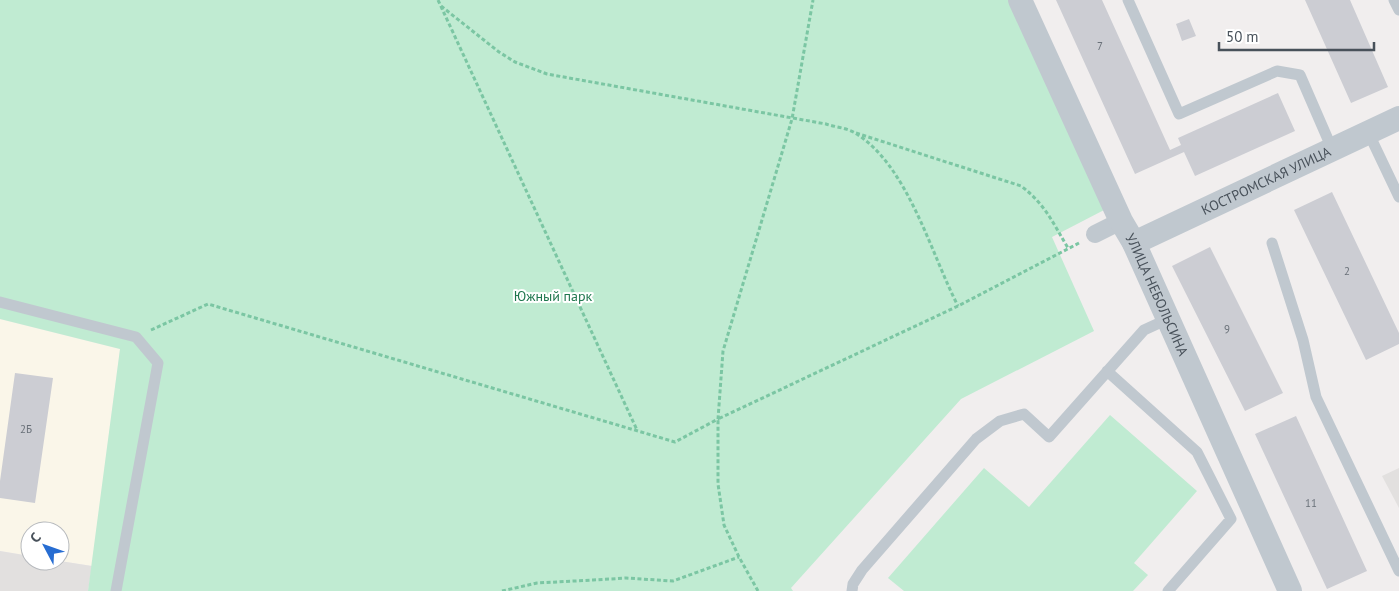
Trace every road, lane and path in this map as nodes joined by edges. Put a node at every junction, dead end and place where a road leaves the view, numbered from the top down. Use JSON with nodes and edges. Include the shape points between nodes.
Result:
{"nodes":[{"id":1,"x":438,"y":0,"type":"edge"},
{"id":2,"x":813,"y":0,"type":"edge"},
{"id":3,"x":1020,"y":0,"type":"edge"},
{"id":4,"x":1128,"y":0,"type":"edge"},
{"id":5,"x":1394,"y":0,"type":"edge"},
{"id":6,"x":441,"y":6,"type":"junction"},
{"id":7,"x":1399,"y":10,"type":"edge"},
{"id":8,"x":1399,"y":118,"type":"edge"},
{"id":9,"x":792,"y":119,"type":"junction"},
{"id":10,"x":855,"y":133,"type":"junction"},
{"id":11,"x":1369,"y":134,"type":"junction"},
{"id":12,"x":1333,"y":151,"type":"junction"},
{"id":13,"x":1399,"y":197,"type":"edge"},
{"id":14,"x":1121,"y":221,"type":"junction"},
{"id":15,"x":1095,"y":234,"type":"joint"},
{"id":16,"x":1272,"y":243,"type":"dead end"},
{"id":17,"x":1134,"y":244,"type":"junction"},
{"id":18,"x":1068,"y":248,"type":"junction"},
{"id":19,"x":0,"y":302,"type":"edge"},
{"id":20,"x":958,"y":306,"type":"junction"},
{"id":21,"x":1168,"y":319,"type":"junction"},
{"id":22,"x":136,"y":337,"type":"junction"},
{"id":23,"x":1107,"y":371,"type":"junction"},
{"id":24,"x":718,"y":419,"type":"junction"},
{"id":25,"x":638,"y":431,"type":"junction"},
{"id":26,"x":739,"y":557,"type":"junction"},
{"id":27,"x":1399,"y":571,"type":"edge"},
{"id":28,"x":116,"y":591,"type":"edge"},
{"id":29,"x":502,"y":591,"type":"edge"},
{"id":30,"x":758,"y":591,"type":"edge"},
{"id":31,"x":852,"y":591,"type":"edge"},
{"id":32,"x":1168,"y":591,"type":"edge"},
{"id":33,"x":1290,"y":591,"type":"edge"}],
"edges":[{"from":1,"to":6,"type":"path"},
{"from":2,"to":9,"type":"path"},
{"from":3,"to":14,"type":"street","name":"УЛИЦА НЕБОЛЬСИНА"},
{"from":4,"to":12,"type":"lane","via":[[1179,114],[1277,71],[1300,74]]},
{"from":5,"to":7,"type":"lane"},
{"from":6,"to":9,"type":"path","via":[[499,52],[547,74]]},
{"from":6,"to":25,"type":"path"},
{"from":8,"to":11,"type":"street","name":"КОСТРОМСКАЯ УЛИЦА"},
{"from":9,"to":10,"type":"path"},
{"from":9,"to":24,"type":"path","via":[[723,351]]},
{"from":10,"to":18,"type":"path","via":[[1021,186],[1043,206]]},
{"from":10,"to":20,"type":"path","via":[[884,156],[912,203]]},
{"from":11,"to":12,"type":"street","name":"КОСТРОМСКАЯ УЛИЦА"},
{"from":11,"to":13,"type":"lane"},
{"from":12,"to":17,"type":"street","name":"КОСТРОМСКАЯ УЛИЦА"},
{"from":14,"to":15,"type":"street"},
{"from":14,"to":17,"type":"street","name":"УЛИЦА НЕБОЛЬСИНА"},
{"from":15,"to":18,"type":"path"},
{"from":16,"to":27,"type":"lane","via":[[1303,340],[1316,397]]},
{"from":17,"to":21,"type":"street","name":"УЛИЦА НЕБОЛЬСИНА"},
{"from":18,"to":20,"type":"path"},
{"from":19,"to":22,"type":"lane"},
{"from":20,"to":24,"type":"path"},
{"from":21,"to":23,"type":"lane","via":[[1144,330]]},
{"from":21,"to":33,"type":"street","name":"УЛИЦА НЕБОЛЬСИНА"},
{"from":22,"to":25,"type":"path","via":[[208,304]]},
{"from":22,"to":28,"type":"lane","via":[[158,363]]},
{"from":23,"to":31,"type":"lane","via":[[1049,437],[1024,414],[1000,421],[976,439],[862,570]]},
{"from":23,"to":32,"type":"lane","via":[[1197,452],[1231,518]]},
{"from":24,"to":25,"type":"path","via":[[675,442]]},
{"from":24,"to":26,"type":"path","via":[[718,484],[724,525]]},
{"from":26,"to":29,"type":"path","via":[[673,581],[626,578],[556,582]]},
{"from":26,"to":30,"type":"path"}]}
